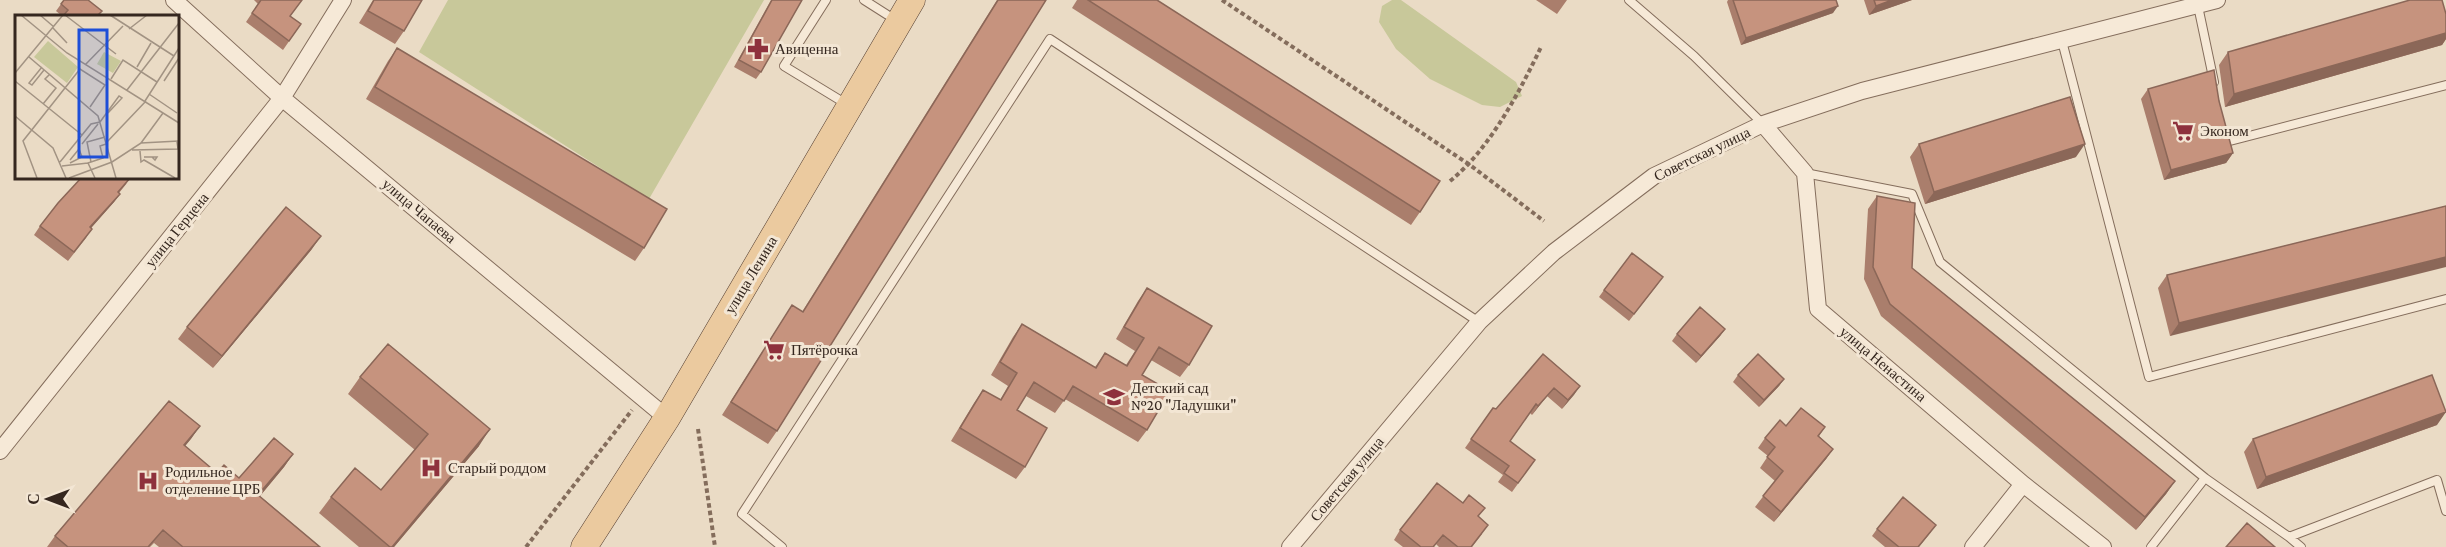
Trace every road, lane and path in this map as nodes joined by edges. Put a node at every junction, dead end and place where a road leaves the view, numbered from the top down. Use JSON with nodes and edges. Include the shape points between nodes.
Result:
{"nodes":[{"id":1,"x":174,"y":0,"type":"edge"},
{"id":2,"x":343,"y":0,"type":"edge"},
{"id":3,"x":826,"y":0,"type":"edge"},
{"id":4,"x":864,"y":0,"type":"edge"},
{"id":5,"x":912,"y":0,"type":"edge"},
{"id":6,"x":1222,"y":0,"type":"edge"},
{"id":7,"x":1629,"y":0,"type":"edge"},
{"id":8,"x":2217,"y":0,"type":"edge"},
{"id":9,"x":2163,"y":6,"type":"edge"},
{"id":10,"x":2198,"y":6,"type":"junction"},
{"id":11,"x":900,"y":22,"type":"junction"},
{"id":12,"x":2062,"y":41,"type":"junction"},
{"id":13,"x":1541,"y":47,"type":"dead end"},
{"id":14,"x":2446,"y":85,"type":"edge"},
{"id":15,"x":2217,"y":96,"type":"edge"},
{"id":16,"x":282,"y":98,"type":"junction"},
{"id":17,"x":850,"y":107,"type":"junction"},
{"id":18,"x":1763,"y":124,"type":"junction"},
{"id":19,"x":2224,"y":130,"type":"edge"},
{"id":20,"x":1470,"y":165,"type":"junction"},
{"id":21,"x":1805,"y":173,"type":"junction"},
{"id":22,"x":1450,"y":182,"type":"dead end"},
{"id":23,"x":1544,"y":221,"type":"dead end"},
{"id":24,"x":2446,"y":299,"type":"edge"},
{"id":25,"x":1479,"y":322,"type":"junction"},
{"id":26,"x":643,"y":396,"type":"junction"},
{"id":27,"x":667,"y":418,"type":"junction"},
{"id":28,"x":699,"y":429,"type":"dead end"},
{"id":29,"x":0,"y":451,"type":"edge"},
{"id":30,"x":2205,"y":478,"type":"junction"},
{"id":31,"x":2023,"y":484,"type":"junction"},
{"id":32,"x":2446,"y":511,"type":"edge"},
{"id":33,"x":2289,"y":537,"type":"junction"},
{"id":34,"x":526,"y":547,"type":"edge"},
{"id":35,"x":584,"y":547,"type":"edge"},
{"id":36,"x":715,"y":547,"type":"edge"},
{"id":37,"x":782,"y":547,"type":"edge"},
{"id":38,"x":1290,"y":547,"type":"edge"},
{"id":39,"x":1973,"y":547,"type":"edge"},
{"id":40,"x":2103,"y":547,"type":"edge"},
{"id":41,"x":2151,"y":547,"type":"edge"},
{"id":42,"x":2301,"y":547,"type":"edge"}],
"edges":[{"from":1,"to":16,"type":"street","name":"улица Чапаева"},
{"from":2,"to":16,"type":"street","name":"улица Герцена"},
{"from":3,"to":17,"type":"lane","via":[[784,66]]},
{"from":4,"to":11,"type":"lane"},
{"from":5,"to":11,"type":"main road","name":"улица Ленина"},
{"from":6,"to":20,"type":"path"},
{"from":7,"to":18,"type":"lane","via":[[1694,56]]},
{"from":8,"to":10,"type":"street","name":"Советская улица"},
{"from":9,"to":10,"type":"street","name":"Советская улица"},
{"from":9,"to":12,"type":"street","name":"Советская улица"},
{"from":10,"to":15,"type":"lane"},
{"from":11,"to":17,"type":"main road","name":"улица Ленина"},
{"from":12,"to":18,"type":"street","name":"Советская улица","via":[[1862,91]]},
{"from":12,"to":24,"type":"lane","via":[[2149,377]]},
{"from":13,"to":20,"type":"path","via":[[1524,83]]},
{"from":14,"to":19,"type":"lane","via":[[2226,142]]},
{"from":16,"to":26,"type":"street","name":"улица Чапаева"},
{"from":16,"to":29,"type":"street","name":"улица Герцена"},
{"from":17,"to":27,"type":"main road","name":"улица Ленина"},
{"from":18,"to":21,"type":"street"},
{"from":18,"to":25,"type":"street","name":"Советская улица","via":[[1654,176],[1554,252]]},
{"from":20,"to":22,"type":"path"},
{"from":20,"to":23,"type":"path"},
{"from":21,"to":30,"type":"lane","via":[[1912,195],[1940,262]]},
{"from":21,"to":31,"type":"street","name":"улица Ненастина","via":[[1818,309]]},
{"from":25,"to":37,"type":"lane","via":[[1050,39],[742,514]]},
{"from":25,"to":38,"type":"street","name":"Советская улица"},
{"from":26,"to":27,"type":"street","name":"улица Чапаева"},
{"from":26,"to":34,"type":"path"},
{"from":27,"to":35,"type":"main road","name":"улица Ленина"},
{"from":28,"to":36,"type":"path"},
{"from":30,"to":33,"type":"lane"},
{"from":30,"to":41,"type":"lane"},
{"from":31,"to":39,"type":"street"},
{"from":31,"to":40,"type":"street","name":"улица Ненастина"},
{"from":32,"to":33,"type":"lane","via":[[2437,480]]},
{"from":33,"to":42,"type":"lane"}]}
